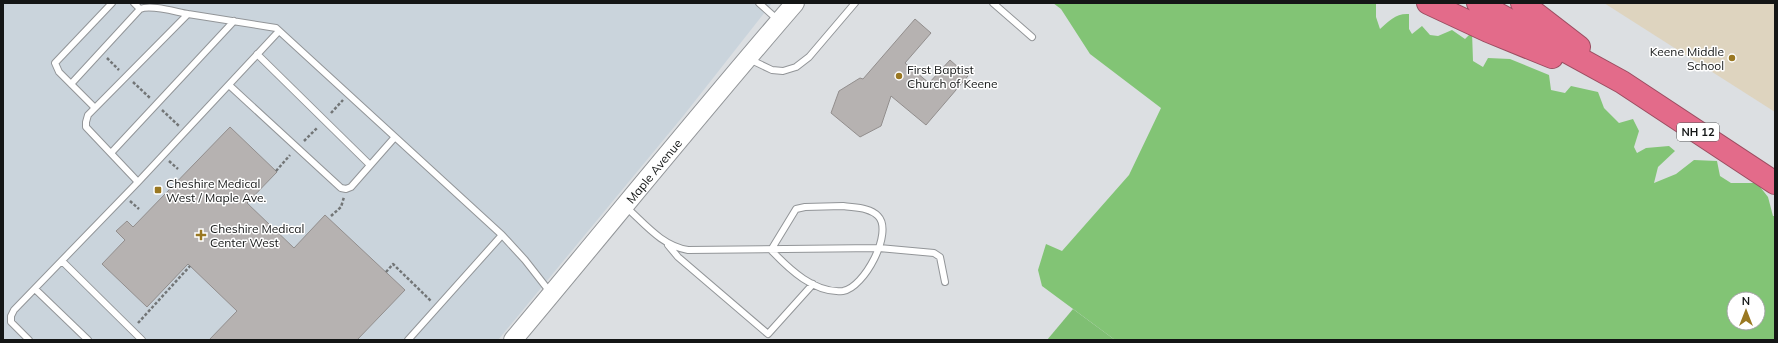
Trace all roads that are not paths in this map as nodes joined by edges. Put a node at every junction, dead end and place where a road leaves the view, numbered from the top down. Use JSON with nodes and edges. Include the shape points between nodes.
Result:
{"nodes":[{"id":1,"x":112,"y":3,"type":"edge"},
{"id":2,"x":134,"y":3,"type":"edge"},
{"id":3,"x":759,"y":3,"type":"edge"},
{"id":4,"x":795,"y":3,"type":"edge"},
{"id":5,"x":855,"y":3,"type":"edge"},
{"id":6,"x":993,"y":3,"type":"edge"},
{"id":7,"x":1428,"y":3,"type":"edge"},
{"id":8,"x":1478,"y":3,"type":"edge"},
{"id":9,"x":1522,"y":3,"type":"edge"},
{"id":10,"x":140,"y":9,"type":"junction"},
{"id":11,"x":188,"y":14,"type":"junction"},
{"id":12,"x":234,"y":21,"type":"junction"},
{"id":13,"x":780,"y":21,"type":"junction"},
{"id":14,"x":279,"y":31,"type":"junction"},
{"id":15,"x":1032,"y":38,"type":"dead end"},
{"id":16,"x":257,"y":54,"type":"junction"},
{"id":17,"x":747,"y":59,"type":"junction"},
{"id":18,"x":1622,"y":82,"type":"junction"},
{"id":19,"x":71,"y":84,"type":"junction"},
{"id":20,"x":229,"y":85,"type":"junction"},
{"id":21,"x":95,"y":108,"type":"junction"},
{"id":22,"x":395,"y":137,"type":"junction"},
{"id":23,"x":111,"y":153,"type":"junction"},
{"id":24,"x":370,"y":165,"type":"junction"},
{"id":25,"x":138,"y":182,"type":"junction"},
{"id":26,"x":1775,"y":183,"type":"edge"},
{"id":27,"x":625,"y":206,"type":"junction"},
{"id":28,"x":502,"y":235,"type":"junction"},
{"id":29,"x":667,"y":243,"type":"junction"},
{"id":30,"x":879,"y":248,"type":"junction"},
{"id":31,"x":771,"y":250,"type":"junction"},
{"id":32,"x":62,"y":261,"type":"junction"},
{"id":33,"x":945,"y":282,"type":"dead end"},
{"id":34,"x":813,"y":284,"type":"junction"},
{"id":35,"x":35,"y":289,"type":"junction"},
{"id":36,"x":552,"y":293,"type":"junction"},
{"id":37,"x":29,"y":340,"type":"edge"},
{"id":38,"x":88,"y":340,"type":"edge"},
{"id":39,"x":142,"y":340,"type":"edge"},
{"id":40,"x":408,"y":340,"type":"edge"},
{"id":41,"x":513,"y":340,"type":"edge"}],
"edges":[{"from":1,"to":19,"type":"lane","via":[[55,63],[58,72]]},
{"from":2,"to":10,"type":"lane"},
{"from":3,"to":13,"type":"lane"},
{"from":4,"to":13,"type":"street","name":"Maple Avenue"},
{"from":5,"to":17,"type":"lane","via":[[809,57],[796,67],[772,70]]},
{"from":6,"to":15,"type":"lane"},
{"from":7,"to":18,"type":"highway","via":[[1555,59]]},
{"from":8,"to":18,"type":"highway","number":"NH 12"},
{"from":9,"to":18,"type":"highway"},
{"from":10,"to":11,"type":"lane","via":[[152,7]]},
{"from":10,"to":19,"type":"lane"},
{"from":11,"to":12,"type":"lane"},
{"from":11,"to":21,"type":"lane"},
{"from":12,"to":14,"type":"lane","via":[[273,27]]},
{"from":12,"to":23,"type":"lane"},
{"from":13,"to":17,"type":"street","name":"Maple Avenue"},
{"from":14,"to":16,"type":"lane"},
{"from":14,"to":22,"type":"lane"},
{"from":16,"to":20,"type":"lane"},
{"from":16,"to":24,"type":"lane"},
{"from":17,"to":27,"type":"street","name":"Maple Avenue"},
{"from":18,"to":26,"type":"highway","number":"NH 12"},
{"from":19,"to":21,"type":"lane"},
{"from":20,"to":24,"type":"lane","via":[[341,188],[351,187]]},
{"from":20,"to":25,"type":"lane"},
{"from":21,"to":23,"type":"lane","via":[[88,116],[86,127]]},
{"from":22,"to":24,"type":"lane"},
{"from":22,"to":28,"type":"lane"},
{"from":23,"to":25,"type":"lane"},
{"from":25,"to":32,"type":"lane"},
{"from":27,"to":29,"type":"lane"},
{"from":27,"to":36,"type":"street","name":"Maple Avenue"},
{"from":28,"to":36,"type":"lane"},
{"from":28,"to":40,"type":"lane"},
{"from":29,"to":31,"type":"lane","via":[[678,249],[688,250]]},
{"from":29,"to":34,"type":"lane","via":[[678,257],[768,334]]},
{"from":30,"to":31,"type":"lane"},
{"from":30,"to":31,"type":"lane","via":[[882,228],[879,217],[871,211],[843,206],[796,209]]},
{"from":30,"to":33,"type":"lane","via":[[934,253],[940,257]]},
{"from":30,"to":34,"type":"lane","via":[[868,270],[853,288],[843,291],[828,290]]},
{"from":31,"to":34,"type":"lane","via":[[786,266]]},
{"from":32,"to":35,"type":"lane"},
{"from":32,"to":39,"type":"lane"},
{"from":35,"to":37,"type":"lane","via":[[11,316],[14,327]]},
{"from":35,"to":38,"type":"lane"},
{"from":36,"to":41,"type":"street","name":"Maple Avenue"}]}
